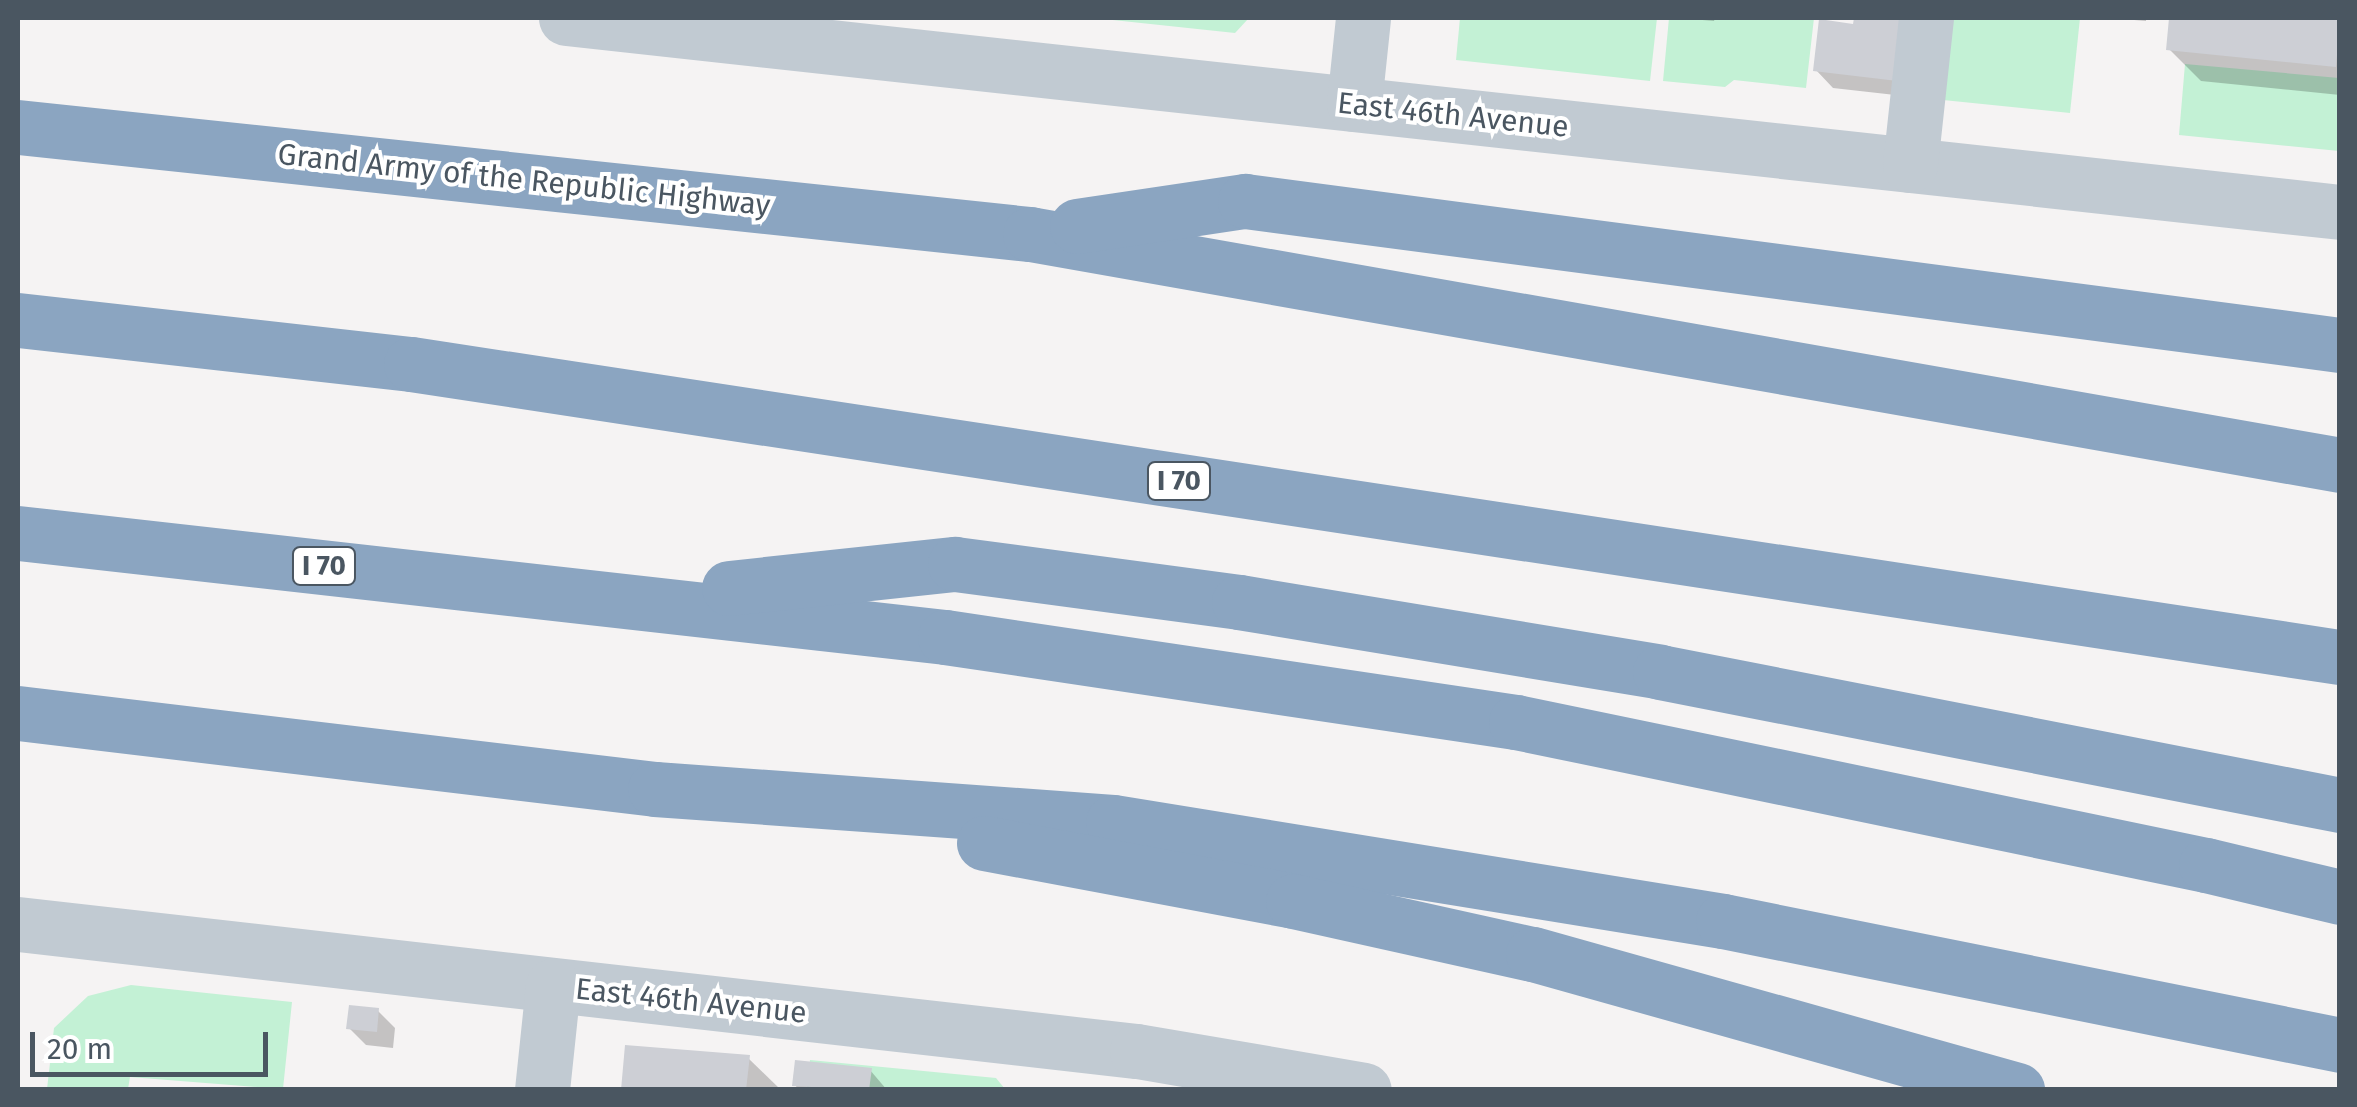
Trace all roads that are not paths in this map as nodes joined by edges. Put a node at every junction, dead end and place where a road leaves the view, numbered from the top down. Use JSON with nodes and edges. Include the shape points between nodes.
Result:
{"nodes":[{"id":1,"x":566,"y":18,"type":"edge"},
{"id":2,"x":1363,"y":18,"type":"edge"},
{"id":3,"x":1926,"y":18,"type":"edge"},
{"id":4,"x":759,"y":28,"type":"edge"},
{"id":5,"x":1354,"y":104,"type":"junction"},
{"id":6,"x":18,"y":127,"type":"edge"},
{"id":7,"x":1910,"y":165,"type":"junction"},
{"id":8,"x":2340,"y":212,"type":"edge"},
{"id":9,"x":1030,"y":234,"type":"junction"},
{"id":10,"x":18,"y":320,"type":"edge"},
{"id":11,"x":2340,"y":345,"type":"edge"},
{"id":12,"x":2340,"y":465,"type":"edge"},
{"id":13,"x":18,"y":533,"type":"edge"},
{"id":14,"x":631,"y":599,"type":"junction"},
{"id":15,"x":2340,"y":657,"type":"edge"},
{"id":16,"x":18,"y":713,"type":"edge"},
{"id":17,"x":655,"y":789,"type":"junction"},
{"id":18,"x":2340,"y":805,"type":"edge"},
{"id":19,"x":2340,"y":897,"type":"edge"},
{"id":20,"x":18,"y":924,"type":"edge"},
{"id":21,"x":553,"y":986,"type":"junction"},
{"id":22,"x":2340,"y":1045,"type":"edge"},
{"id":23,"x":1135,"y":1070,"type":"edge"},
{"id":24,"x":542,"y":1090,"type":"edge"},
{"id":25,"x":1364,"y":1090,"type":"edge"},
{"id":26,"x":2017,"y":1090,"type":"edge"}],
"edges":[{"from":1,"to":4,"type":"street","name":"East 46th Avenue"},
{"from":2,"to":5,"type":"street"},
{"from":3,"to":7,"type":"street"},
{"from":4,"to":5,"type":"street","name":"East 46th Avenue"},
{"from":5,"to":7,"type":"street","name":"East 46th Avenue"},
{"from":6,"to":9,"type":"highway","name":"Grand Army of the Republic Highway"},
{"from":7,"to":8,"type":"street","name":"East 46th Avenue"},
{"from":9,"to":11,"type":"highway","via":[[1245,201]]},
{"from":9,"to":12,"type":"highway"},
{"from":10,"to":15,"type":"highway","number":"I 70","via":[[411,364]]},
{"from":13,"to":14,"type":"highway","number":"I 70"},
{"from":14,"to":18,"type":"highway","via":[[955,564],[1239,602],[1660,672]]},
{"from":14,"to":19,"type":"highway","number":"I 70","via":[[946,637],[1516,722]]},
{"from":16,"to":17,"type":"highway"},
{"from":17,"to":22,"type":"highway","via":[[1112,822],[1409,867],[1723,921]]},
{"from":17,"to":26,"type":"highway","via":[[1293,901],[1478,942]]},
{"from":20,"to":21,"type":"street","name":"East 46th Avenue"},
{"from":21,"to":23,"type":"street","name":"East 46th Avenue"},
{"from":21,"to":24,"type":"street"},
{"from":23,"to":25,"type":"street","name":"East 46th Avenue"}]}
